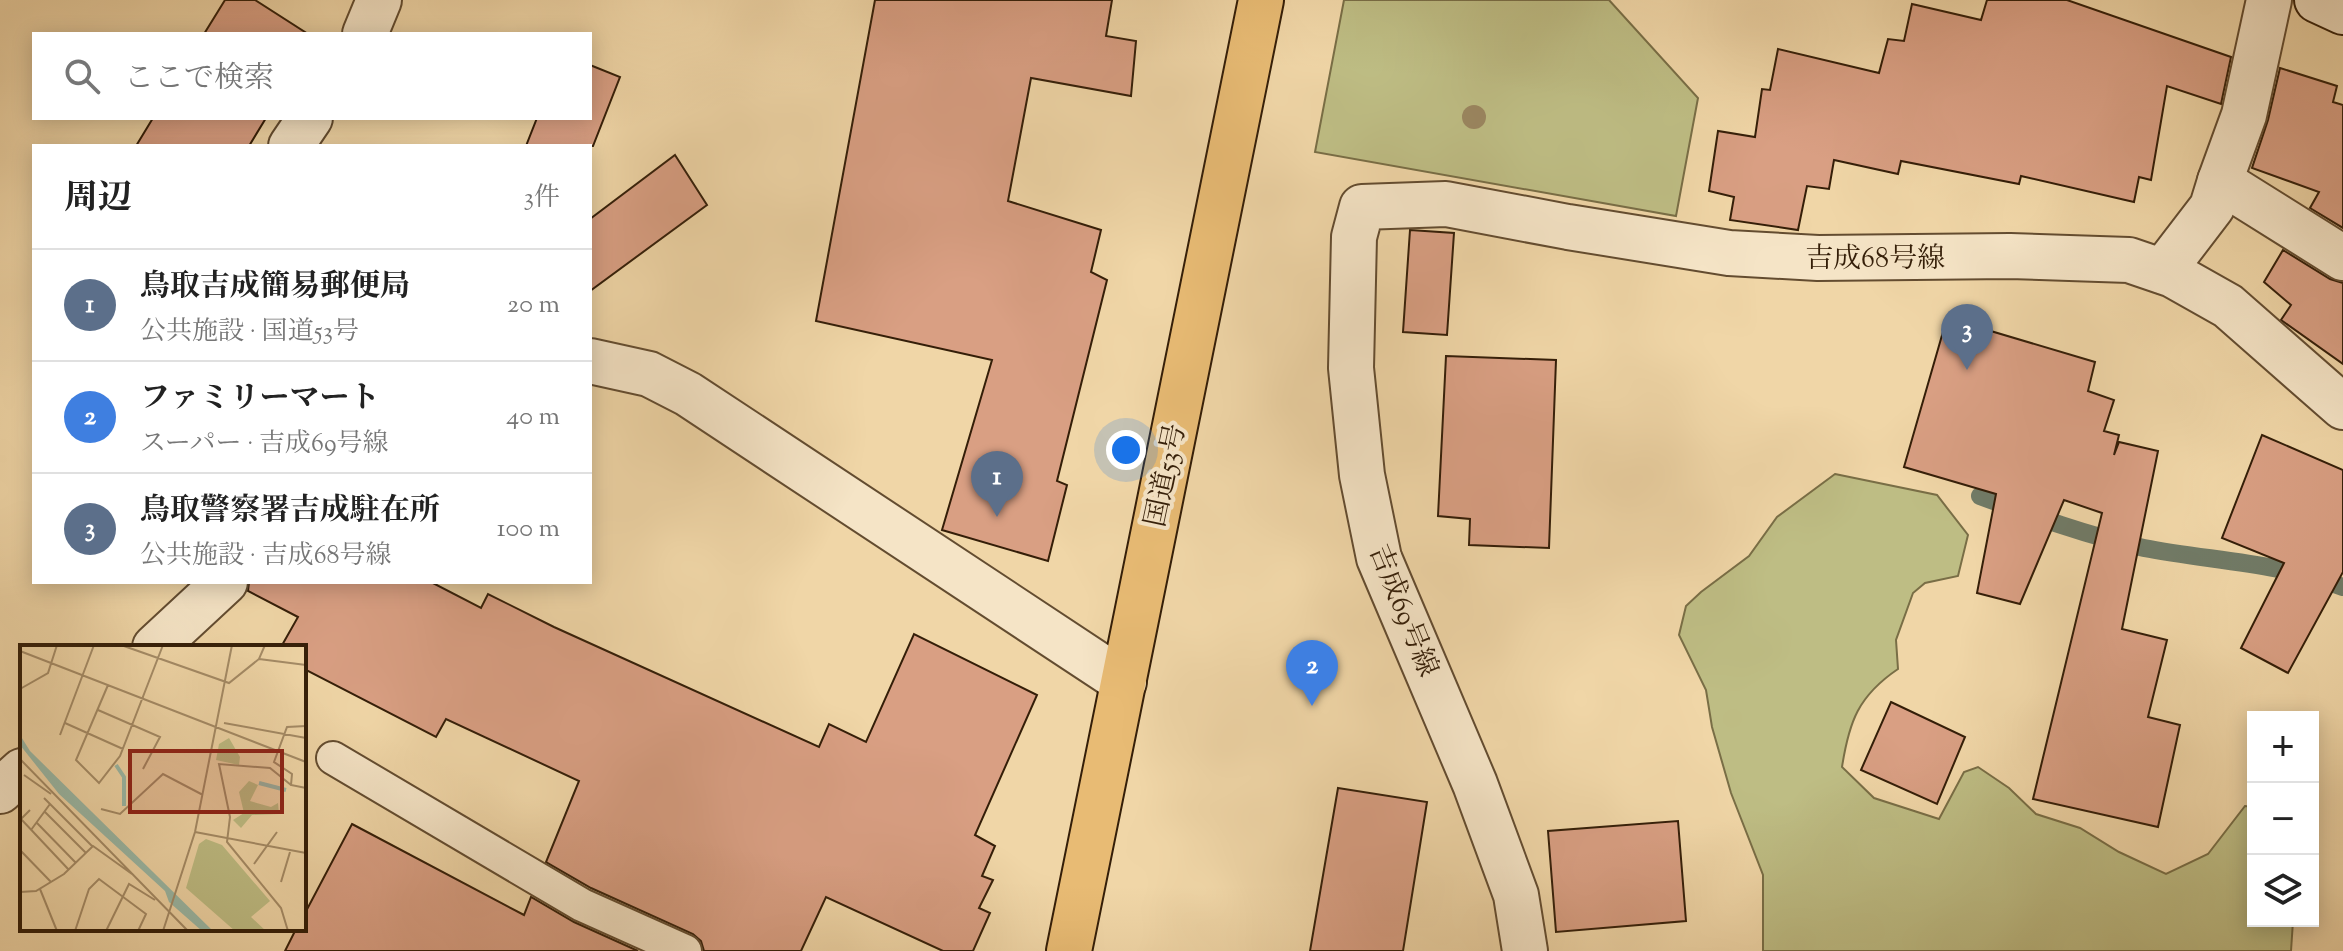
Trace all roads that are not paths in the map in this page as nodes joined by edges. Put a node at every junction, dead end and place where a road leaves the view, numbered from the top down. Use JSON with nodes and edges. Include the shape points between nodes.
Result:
{"nodes":[{"id":1,"x":379,"y":0,"type":"edge"},
{"id":2,"x":1261,"y":0,"type":"edge"},
{"id":3,"x":2269,"y":0,"type":"edge"},
{"id":4,"x":2317,"y":0,"type":"edge"},
{"id":5,"x":2343,"y":12,"type":"edge"},
{"id":6,"x":366,"y":32,"type":"edge"},
{"id":7,"x":309,"y":120,"type":"edge"},
{"id":8,"x":292,"y":144,"type":"edge"},
{"id":9,"x":2220,"y":181,"type":"junction"},
{"id":10,"x":1362,"y":207,"type":"joint"},
{"id":11,"x":2343,"y":258,"type":"edge"},
{"id":12,"x":2163,"y":271,"type":"junction"},
{"id":13,"x":592,"y":361,"type":"edge"},
{"id":14,"x":2343,"y":407,"type":"edge"},
{"id":15,"x":223,"y":584,"type":"edge"},
{"id":16,"x":157,"y":645,"type":"edge"},
{"id":17,"x":1124,"y":682,"type":"junction"},
{"id":18,"x":333,"y":758,"type":"dead end"},
{"id":19,"x":20,"y":773,"type":"edge"},
{"id":20,"x":0,"y":791,"type":"edge"},
{"id":21,"x":685,"y":951,"type":"edge"},
{"id":22,"x":1069,"y":951,"type":"edge"},
{"id":23,"x":1525,"y":951,"type":"edge"}],
"edges":[{"from":1,"to":6,"type":"street"},
{"from":2,"to":17,"type":"highway","name":"国道53号"},
{"from":3,"to":9,"type":"street","via":[[2244,115]]},
{"from":4,"to":5,"type":"street"},
{"from":7,"to":8,"type":"street"},
{"from":9,"to":11,"type":"street"},
{"from":9,"to":12,"type":"street","via":[[2212,207]]},
{"from":10,"to":12,"type":"street","name":"吉成68号線","via":[[1446,204],[1729,253],[2129,260]]},
{"from":10,"to":23,"type":"street","name":"吉成69号線","via":[[1354,237],[1351,368],[1362,475],[1379,558],[1486,812],[1516,895]]},
{"from":12,"to":14,"type":"street","name":"吉成68号線","via":[[2228,306]]},
{"from":13,"to":17,"type":"street","via":[[649,374],[688,394]]},
{"from":15,"to":16,"type":"street"},
{"from":17,"to":22,"type":"highway","name":"国道53号"},
{"from":18,"to":21,"type":"lane","via":[[582,905]]},
{"from":19,"to":20,"type":"street"}]}
